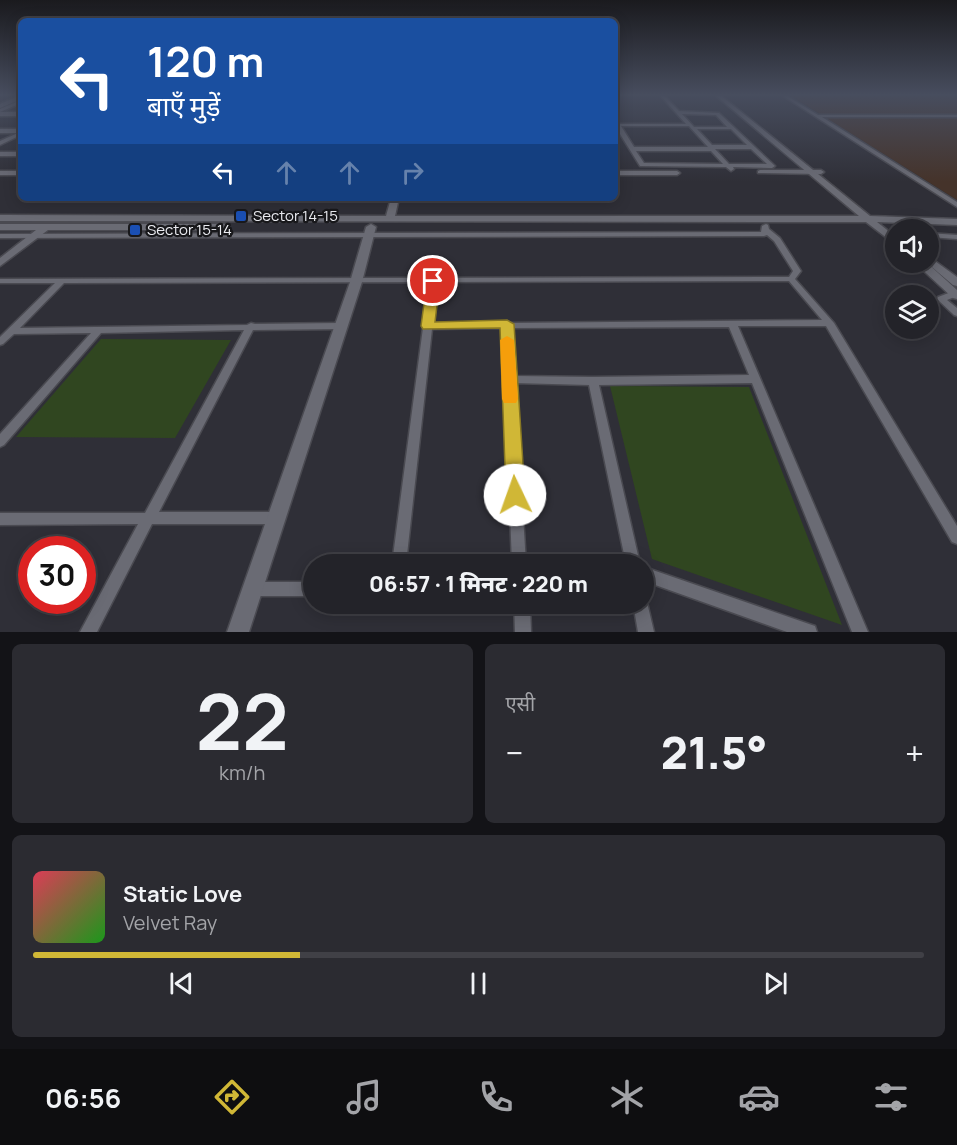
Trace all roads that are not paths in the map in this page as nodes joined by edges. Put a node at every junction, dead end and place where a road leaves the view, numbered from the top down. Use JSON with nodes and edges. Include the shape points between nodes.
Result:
{"nodes":[{"id":1,"x":625,"y":123,"type":"edge"},
{"id":2,"x":688,"y":123,"type":"edge"},
{"id":3,"x":727,"y":123,"type":"edge"},
{"id":4,"x":752,"y":123,"type":"edge"},
{"id":5,"x":761,"y":123,"type":"edge"},
{"id":6,"x":830,"y":123,"type":"edge"},
{"id":7,"x":618,"y":126,"type":"edge"},
{"id":8,"x":691,"y":127,"type":"junction"},
{"id":9,"x":732,"y":128,"type":"junction"},
{"id":10,"x":0,"y":130,"type":"edge"},
{"id":11,"x":18,"y":132,"type":"edge"},
{"id":12,"x":18,"y":134,"type":"edge"},
{"id":13,"x":0,"y":143,"type":"edge"},
{"id":14,"x":753,"y":147,"type":"junction"},
{"id":15,"x":712,"y":148,"type":"junction"},
{"id":16,"x":631,"y":149,"type":"junction"},
{"id":17,"x":0,"y":154,"type":"edge"},
{"id":18,"x":18,"y":154,"type":"edge"},
{"id":19,"x":729,"y":166,"type":"junction"},
{"id":20,"x":735,"y":172,"type":"junction"},
{"id":21,"x":811,"y":172,"type":"junction"},
{"id":22,"x":821,"y":172,"type":"junction"},
{"id":23,"x":0,"y":173,"type":"edge"},
{"id":24,"x":18,"y":173,"type":"edge"},
{"id":25,"x":618,"y":173,"type":"edge"},
{"id":26,"x":393,"y":201,"type":"edge"},
{"id":27,"x":957,"y":205,"type":"edge"},
{"id":28,"x":0,"y":218,"type":"edge"},
{"id":29,"x":58,"y":218,"type":"junction"},
{"id":30,"x":957,"y":222,"type":"edge"},
{"id":31,"x":881,"y":225,"type":"edge"},
{"id":32,"x":379,"y":226,"type":"junction"},
{"id":33,"x":46,"y":227,"type":"junction"},
{"id":34,"x":0,"y":228,"type":"edge"},
{"id":35,"x":766,"y":228,"type":"junction"},
{"id":36,"x":957,"y":229,"type":"edge"},
{"id":37,"x":0,"y":236,"type":"edge"},
{"id":38,"x":939,"y":236,"type":"edge"},
{"id":39,"x":34,"y":237,"type":"junction"},
{"id":40,"x":957,"y":237,"type":"edge"},
{"id":41,"x":0,"y":263,"type":"edge"},
{"id":42,"x":939,"y":272,"type":"edge"},
{"id":43,"x":933,"y":273,"type":"edge"},
{"id":44,"x":791,"y":279,"type":"junction"},
{"id":45,"x":0,"y":281,"type":"edge"},
{"id":46,"x":62,"y":281,"type":"junction"},
{"id":47,"x":433,"y":281,"type":"junction"},
{"id":48,"x":356,"y":282,"type":"junction"},
{"id":49,"x":956,"y":291,"type":"edge"},
{"id":50,"x":957,"y":313,"type":"edge"},
{"id":51,"x":829,"y":323,"type":"junction"},
{"id":52,"x":507,"y":324,"type":"junction"},
{"id":53,"x":733,"y":325,"type":"junction"},
{"id":54,"x":251,"y":326,"type":"junction"},
{"id":55,"x":340,"y":326,"type":"junction"},
{"id":56,"x":428,"y":326,"type":"junction"},
{"id":57,"x":99,"y":329,"type":"junction"},
{"id":58,"x":12,"y":331,"type":"junction"},
{"id":59,"x":0,"y":342,"type":"edge"},
{"id":60,"x":509,"y":379,"type":"junction"},
{"id":61,"x":756,"y":379,"type":"junction"},
{"id":62,"x":593,"y":381,"type":"junction"},
{"id":63,"x":0,"y":442,"type":"edge"},
{"id":64,"x":149,"y":518,"type":"junction"},
{"id":65,"x":276,"y":518,"type":"junction"},
{"id":66,"x":0,"y":519,"type":"edge"},
{"id":67,"x":957,"y":538,"type":"edge"},
{"id":68,"x":400,"y":554,"type":"edge"},
{"id":69,"x":518,"y":554,"type":"edge"},
{"id":70,"x":631,"y":554,"type":"edge"},
{"id":71,"x":654,"y":578,"type":"edge"},
{"id":72,"x":251,"y":589,"type":"junction"},
{"id":73,"x":303,"y":589,"type":"edge"},
{"id":74,"x":522,"y":614,"type":"edge"},
{"id":75,"x":643,"y":614,"type":"edge"},
{"id":76,"x":88,"y":632,"type":"edge"},
{"id":77,"x":238,"y":632,"type":"edge"},
{"id":78,"x":523,"y":632,"type":"edge"},
{"id":79,"x":646,"y":632,"type":"edge"},
{"id":80,"x":809,"y":632,"type":"edge"},
{"id":81,"x":860,"y":632,"type":"edge"}],
"edges":[{"from":1,"to":8,"type":"street"},
{"from":2,"to":8,"type":"street"},
{"from":3,"to":9,"type":"street"},
{"from":4,"to":21,"type":"street"},
{"from":5,"to":22,"type":"street"},
{"from":6,"to":27,"type":"street"},
{"from":7,"to":16,"type":"street"},
{"from":8,"to":9,"type":"street"},
{"from":8,"to":15,"type":"street"},
{"from":9,"to":14,"type":"street"},
{"from":10,"to":11,"type":"street"},
{"from":12,"to":13,"type":"street"},
{"from":14,"to":15,"type":"street"},
{"from":14,"to":19,"type":"street","via":[[772,166]]},
{"from":15,"to":16,"type":"street"},
{"from":15,"to":19,"type":"street"},
{"from":16,"to":19,"type":"street","via":[[646,166]]},
{"from":17,"to":18,"type":"street"},
{"from":19,"to":20,"type":"street"},
{"from":20,"to":21,"type":"street"},
{"from":20,"to":25,"type":"street"},
{"from":21,"to":22,"type":"street"},
{"from":21,"to":31,"type":"street"},
{"from":22,"to":31,"type":"street"},
{"from":23,"to":24,"type":"street"},
{"from":26,"to":32,"type":"street"},
{"from":28,"to":29,"type":"street"},
{"from":29,"to":32,"type":"street"},
{"from":29,"to":33,"type":"street"},
{"from":30,"to":31,"type":"street"},
{"from":31,"to":32,"type":"street"},
{"from":31,"to":35,"type":"street"},
{"from":31,"to":36,"type":"street"},
{"from":32,"to":33,"type":"street"},
{"from":32,"to":35,"type":"street"},
{"from":32,"to":39,"type":"street"},
{"from":32,"to":48,"type":"street"},
{"from":33,"to":34,"type":"street"},
{"from":33,"to":39,"type":"street"},
{"from":35,"to":44,"type":"street","via":[[797,271]]},
{"from":37,"to":39,"type":"street"},
{"from":38,"to":40,"type":"street"},
{"from":39,"to":41,"type":"street"},
{"from":42,"to":49,"type":"street"},
{"from":43,"to":49,"type":"street"},
{"from":44,"to":47,"type":"street"},
{"from":44,"to":51,"type":"street"},
{"from":45,"to":46,"type":"street"},
{"from":46,"to":48,"type":"street"},
{"from":46,"to":58,"type":"street"},
{"from":47,"to":48,"type":"street"},
{"from":47,"to":56,"type":"street"},
{"from":48,"to":55,"type":"street"},
{"from":49,"to":50,"type":"street","via":[[941,298]]},
{"from":51,"to":53,"type":"street"},
{"from":51,"to":67,"type":"street"},
{"from":52,"to":53,"type":"street"},
{"from":52,"to":56,"type":"street"},
{"from":52,"to":60,"type":"street"},
{"from":53,"to":61,"type":"street"},
{"from":54,"to":55,"type":"street"},
{"from":54,"to":57,"type":"street"},
{"from":54,"to":64,"type":"street"},
{"from":55,"to":65,"type":"street"},
{"from":56,"to":68,"type":"street"},
{"from":57,"to":58,"type":"street"},
{"from":57,"to":63,"type":"street"},
{"from":58,"to":59,"type":"street"},
{"from":60,"to":62,"type":"street"},
{"from":60,"to":69,"type":"street"},
{"from":61,"to":62,"type":"street"},
{"from":61,"to":81,"type":"street"},
{"from":62,"to":70,"type":"street"},
{"from":64,"to":65,"type":"street"},
{"from":64,"to":66,"type":"street"},
{"from":64,"to":76,"type":"street"},
{"from":65,"to":72,"type":"street"},
{"from":71,"to":80,"type":"street"},
{"from":72,"to":73,"type":"street"},
{"from":72,"to":77,"type":"street"},
{"from":74,"to":78,"type":"street"},
{"from":75,"to":79,"type":"street"}]}
